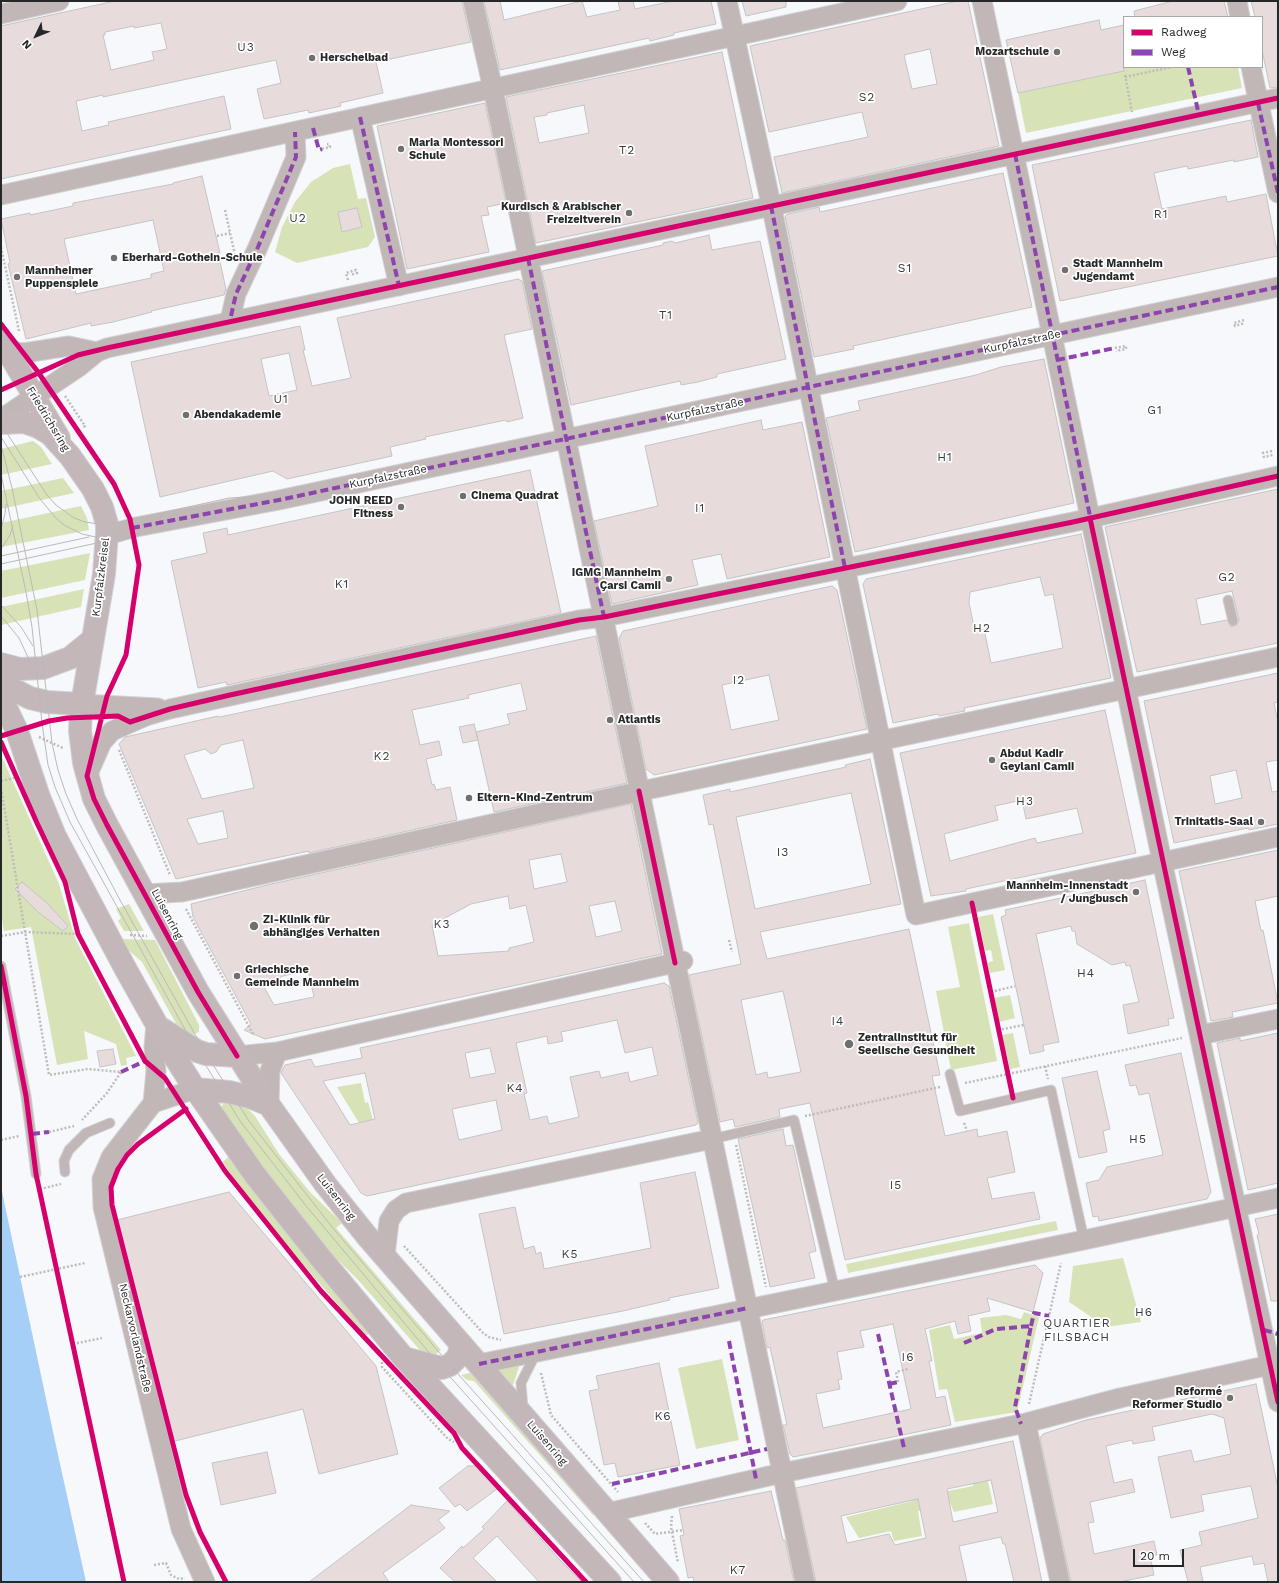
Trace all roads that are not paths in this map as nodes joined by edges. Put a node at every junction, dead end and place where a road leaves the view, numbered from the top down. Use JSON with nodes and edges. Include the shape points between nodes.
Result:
{"nodes":[{"id":1,"x":59,"y":1,"type":"edge"},
{"id":2,"x":473,"y":1,"type":"edge"},
{"id":3,"x":727,"y":1,"type":"edge"},
{"id":4,"x":897,"y":1,"type":"edge"},
{"id":5,"x":982,"y":1,"type":"edge"},
{"id":6,"x":1237,"y":1,"type":"edge"},
{"id":7,"x":1,"y":14,"type":"edge"},
{"id":8,"x":1240,"y":16,"type":"edge"},
{"id":9,"x":735,"y":36,"type":"junction"},
{"id":10,"x":1251,"y":68,"type":"edge"},
{"id":11,"x":493,"y":89,"type":"junction"},
{"id":12,"x":1278,"y":98,"type":"edge"},
{"id":13,"x":1258,"y":102,"type":"junction"},
{"id":14,"x":360,"y":117,"type":"junction"},
{"id":15,"x":295,"y":132,"type":"junction"},
{"id":16,"x":1015,"y":154,"type":"junction"},
{"id":17,"x":1278,"y":193,"type":"edge"},
{"id":18,"x":1,"y":195,"type":"edge"},
{"id":19,"x":771,"y":206,"type":"junction"},
{"id":20,"x":528,"y":258,"type":"junction"},
{"id":21,"x":399,"y":286,"type":"junction"},
{"id":22,"x":1278,"y":287,"type":"edge"},
{"id":23,"x":231,"y":316,"type":"dead end"},
{"id":24,"x":1053,"y":336,"type":"junction"},
{"id":25,"x":4,"y":346,"type":"edge"},
{"id":26,"x":97,"y":352,"type":"junction"},
{"id":27,"x":808,"y":388,"type":"junction"},
{"id":28,"x":42,"y":392,"type":"junction"},
{"id":29,"x":1,"y":419,"type":"edge"},
{"id":30,"x":1,"y":423,"type":"edge"},
{"id":31,"x":566,"y":439,"type":"junction"},
{"id":32,"x":70,"y":456,"type":"junction"},
{"id":33,"x":1278,"y":476,"type":"edge"},
{"id":34,"x":1090,"y":518,"type":"junction"},
{"id":35,"x":107,"y":535,"type":"junction"},
{"id":36,"x":845,"y":568,"type":"junction"},
{"id":37,"x":1228,"y":600,"type":"dead end"},
{"id":38,"x":604,"y":617,"type":"junction"},
{"id":39,"x":1233,"y":621,"type":"dead end"},
{"id":40,"x":92,"y":640,"type":"junction"},
{"id":41,"x":1278,"y":657,"type":"edge"},
{"id":42,"x":1,"y":664,"type":"edge"},
{"id":43,"x":1,"y":683,"type":"edge"},
{"id":44,"x":1126,"y":690,"type":"junction"},
{"id":45,"x":1,"y":697,"type":"edge"},
{"id":46,"x":81,"y":704,"type":"junction"},
{"id":47,"x":170,"y":709,"type":"junction"},
{"id":48,"x":880,"y":742,"type":"junction"},
{"id":49,"x":87,"y":776,"type":"junction"},
{"id":50,"x":640,"y":791,"type":"junction"},
{"id":51,"x":1278,"y":837,"type":"edge"},
{"id":52,"x":1162,"y":861,"type":"junction"},
{"id":53,"x":145,"y":894,"type":"junction"},
{"id":54,"x":679,"y":962,"type":"junction"},
{"id":55,"x":1,"y":966,"type":"edge"},
{"id":56,"x":1278,"y":1019,"type":"edge"},
{"id":57,"x":156,"y":1024,"type":"junction"},
{"id":58,"x":1200,"y":1036,"type":"junction"},
{"id":59,"x":277,"y":1052,"type":"junction"},
{"id":60,"x":237,"y":1056,"type":"junction"},
{"id":61,"x":950,"y":1074,"type":"dead end"},
{"id":62,"x":195,"y":1089,"type":"junction"},
{"id":63,"x":153,"y":1103,"type":"junction"},
{"id":64,"x":269,"y":1105,"type":"junction"},
{"id":65,"x":110,"y":1123,"type":"dead end"},
{"id":66,"x":712,"y":1139,"type":"junction"},
{"id":67,"x":65,"y":1172,"type":"dead end"},
{"id":68,"x":36,"y":1174,"type":"dead end"},
{"id":69,"x":1278,"y":1198,"type":"edge"},
{"id":70,"x":1237,"y":1206,"type":"junction"},
{"id":71,"x":1075,"y":1242,"type":"junction"},
{"id":72,"x":385,"y":1256,"type":"junction"},
{"id":73,"x":834,"y":1291,"type":"junction"},
{"id":74,"x":748,"y":1308,"type":"junction"},
{"id":75,"x":1271,"y":1332,"type":"edge"},
{"id":76,"x":462,"y":1345,"type":"junction"},
{"id":77,"x":536,"y":1353,"type":"junction"},
{"id":78,"x":403,"y":1357,"type":"junction"},
{"id":79,"x":478,"y":1364,"type":"junction"},
{"id":80,"x":450,"y":1365,"type":"junction"},
{"id":81,"x":1270,"y":1365,"type":"junction"},
{"id":82,"x":1278,"y":1402,"type":"edge"},
{"id":83,"x":524,"y":1416,"type":"junction"},
{"id":84,"x":1026,"y":1423,"type":"junction"},
{"id":85,"x":782,"y":1474,"type":"junction"},
{"id":86,"x":608,"y":1513,"type":"junction"},
{"id":87,"x":673,"y":1574,"type":"edge"},
{"id":88,"x":205,"y":1582,"type":"edge"},
{"id":89,"x":610,"y":1582,"type":"edge"},
{"id":90,"x":805,"y":1582,"type":"edge"},
{"id":91,"x":1060,"y":1582,"type":"edge"}],
"edges":[{"from":1,"to":7,"type":"street"},
{"from":2,"to":11,"type":"street"},
{"from":3,"to":9,"type":"street"},
{"from":4,"to":9,"type":"street"},
{"from":5,"to":16,"type":"street"},
{"from":6,"to":8,"type":"street"},
{"from":9,"to":11,"type":"street"},
{"from":9,"to":19,"type":"street"},
{"from":10,"to":13,"type":"street"},
{"from":11,"to":14,"type":"street"},
{"from":11,"to":20,"type":"street"},
{"from":12,"to":13,"type":"street"},
{"from":13,"to":16,"type":"street"},
{"from":13,"to":17,"type":"street"},
{"from":14,"to":15,"type":"street"},
{"from":14,"to":21,"type":"street"},
{"from":15,"to":18,"type":"street"},
{"from":15,"to":23,"type":"street","via":[[296,157],[236,294]]},
{"from":16,"to":19,"type":"street"},
{"from":16,"to":24,"type":"street"},
{"from":19,"to":20,"type":"street"},
{"from":19,"to":27,"type":"street"},
{"from":20,"to":21,"type":"street"},
{"from":20,"to":31,"type":"street"},
{"from":21,"to":26,"type":"street"},
{"from":22,"to":24,"type":"street","name":"Kurpfalzstraße"},
{"from":24,"to":27,"type":"street","name":"Kurpfalzstraße"},
{"from":24,"to":34,"type":"street"},
{"from":25,"to":26,"type":"street","via":[[24,353],[69,346]]},
{"from":25,"to":28,"type":"main road","name":"Friedrichsring"},
{"from":26,"to":28,"type":"street"},
{"from":27,"to":31,"type":"street","name":"Kurpfalzstraße"},
{"from":27,"to":36,"type":"street"},
{"from":28,"to":29,"type":"street"},
{"from":28,"to":32,"type":"main road","name":"Friedrichsring"},
{"from":30,"to":32,"type":"main road","name":"Kurpfalzkreisel","via":[[24,422],[38,427],[50,434]]},
{"from":31,"to":35,"type":"street","name":"Kurpfalzstraße"},
{"from":31,"to":38,"type":"street"},
{"from":32,"to":35,"type":"main road","name":"Kurpfalzkreisel","via":[[102,507]]},
{"from":33,"to":34,"type":"street"},
{"from":34,"to":36,"type":"street"},
{"from":34,"to":44,"type":"street"},
{"from":35,"to":40,"type":"main road","name":"Kurpfalzkreisel","via":[[102,586]]},
{"from":36,"to":38,"type":"street"},
{"from":36,"to":48,"type":"street"},
{"from":37,"to":39,"type":"lane"},
{"from":38,"to":47,"type":"street","via":[[578,620]]},
{"from":38,"to":50,"type":"street"},
{"from":40,"to":42,"type":"main road","via":[[70,658],[43,668],[20,669]]},
{"from":40,"to":46,"type":"main road","name":"Luisenring"},
{"from":41,"to":44,"type":"street","via":[[1242,661]]},
{"from":43,"to":46,"type":"main road","via":[[30,698]]},
{"from":44,"to":48,"type":"street"},
{"from":44,"to":52,"type":"street"},
{"from":45,"to":57,"type":"main road","via":[[17,731],[55,836]]},
{"from":46,"to":47,"type":"street"},
{"from":46,"to":49,"type":"main road","name":"Luisenring","via":[[80,731]]},
{"from":47,"to":49,"type":"street","via":[[112,731],[102,742]]},
{"from":48,"to":50,"type":"street"},
{"from":48,"to":52,"type":"street","via":[[916,915]]},
{"from":49,"to":53,"type":"main road","name":"Luisenring","via":[[94,799]]},
{"from":50,"to":53,"type":"street","via":[[182,892]]},
{"from":50,"to":54,"type":"street"},
{"from":51,"to":52,"type":"street"},
{"from":52,"to":58,"type":"street"},
{"from":53,"to":60,"type":"main road","name":"Luisenring","via":[[198,992]]},
{"from":54,"to":59,"type":"street"},
{"from":54,"to":66,"type":"street"},
{"from":55,"to":68,"type":"lane","via":[[26,1096]]},
{"from":56,"to":58,"type":"street"},
{"from":57,"to":60,"type":"main road","via":[[197,1051]]},
{"from":57,"to":62,"type":"main road"},
{"from":57,"to":63,"type":"street","name":"Neckarvorlandstraße","via":[[156,1085]]},
{"from":58,"to":70,"type":"street"},
{"from":59,"to":60,"type":"street"},
{"from":59,"to":64,"type":"street","via":[[270,1071]]},
{"from":60,"to":64,"type":"main road","name":"Luisenring"},
{"from":61,"to":71,"type":"lane","via":[[960,1111],[1051,1090]]},
{"from":62,"to":63,"type":"street"},
{"from":62,"to":64,"type":"main road","via":[[229,1092]]},
{"from":62,"to":78,"type":"main road","via":[[255,1175]]},
{"from":63,"to":88,"type":"street","name":"Neckarvorlandstraße","via":[[111,1157],[102,1179],[103,1208],[181,1529]]},
{"from":64,"to":72,"type":"main road","name":"Luisenring","via":[[326,1185]]},
{"from":65,"to":67,"type":"lane","via":[[86,1133],[69,1150],[64,1161]]},
{"from":66,"to":72,"type":"street","via":[[406,1203],[396,1210],[389,1221]]},
{"from":66,"to":73,"type":"lane","via":[[794,1120]]},
{"from":66,"to":74,"type":"street"},
{"from":69,"to":70,"type":"street"},
{"from":70,"to":71,"type":"street"},
{"from":70,"to":75,"type":"street"},
{"from":71,"to":73,"type":"street"},
{"from":72,"to":76,"type":"main road","name":"Luisenring"},
{"from":73,"to":74,"type":"street"},
{"from":74,"to":77,"type":"street"},
{"from":74,"to":85,"type":"street"},
{"from":75,"to":81,"type":"street"},
{"from":76,"to":79,"type":"main road","name":"Luisenring"},
{"from":76,"to":80,"type":"main road","via":[[457,1358]]},
{"from":77,"to":79,"type":"street"},
{"from":77,"to":83,"type":"lane","via":[[521,1383]]},
{"from":78,"to":80,"type":"main road","via":[[442,1368]]},
{"from":78,"to":89,"type":"main road"},
{"from":79,"to":80,"type":"lane"},
{"from":79,"to":83,"type":"main road","name":"Luisenring"},
{"from":81,"to":82,"type":"street"},
{"from":81,"to":84,"type":"street","via":[[1120,1398]]},
{"from":83,"to":86,"type":"main road","name":"Luisenring"},
{"from":84,"to":85,"type":"street"},
{"from":84,"to":91,"type":"street"},
{"from":85,"to":86,"type":"street"},
{"from":85,"to":90,"type":"street"},
{"from":86,"to":87,"type":"main road","name":"Luisenring"}]}
